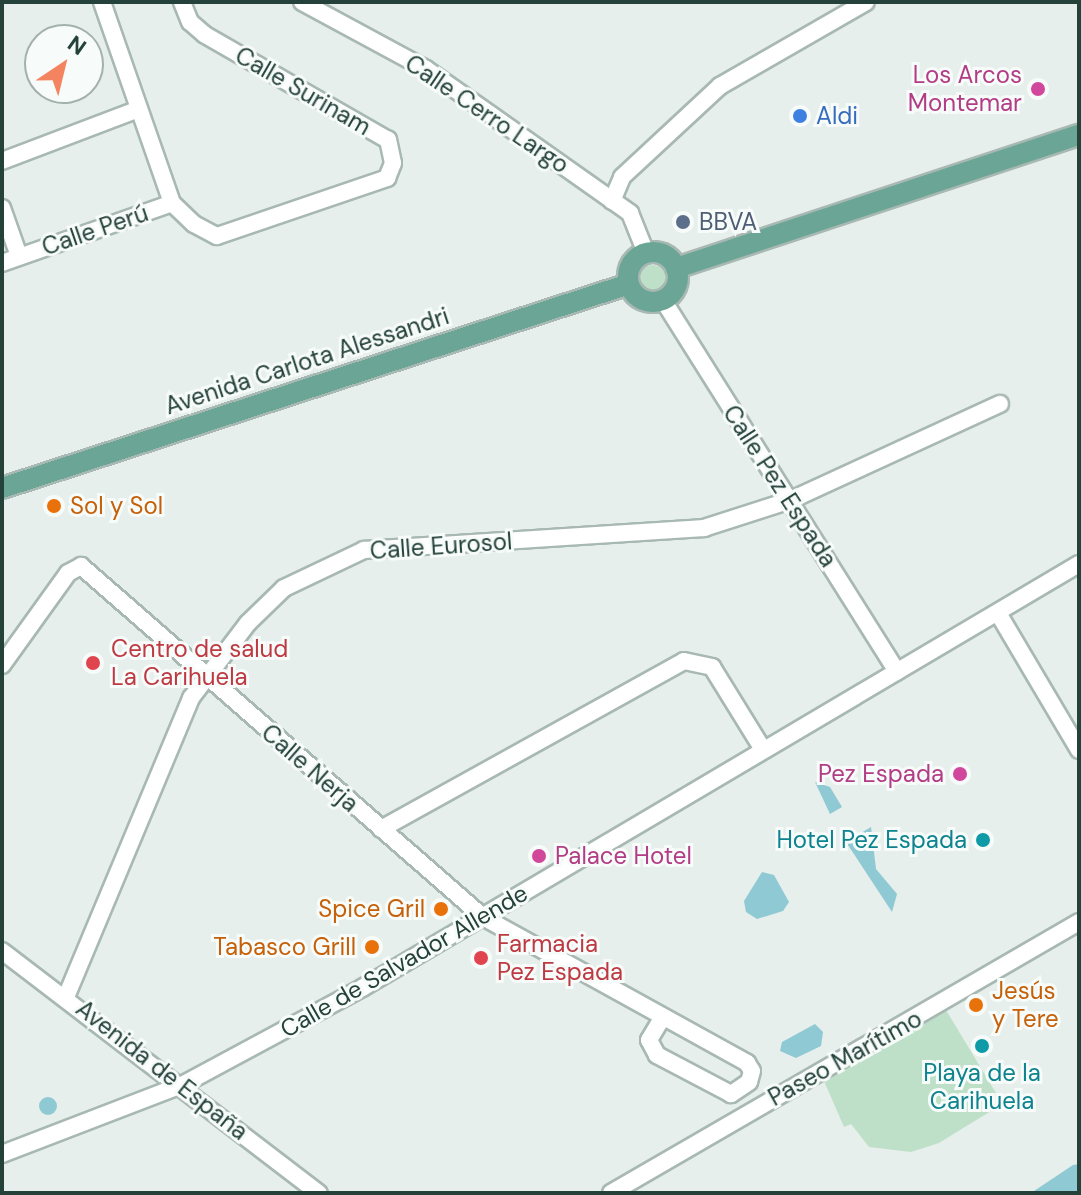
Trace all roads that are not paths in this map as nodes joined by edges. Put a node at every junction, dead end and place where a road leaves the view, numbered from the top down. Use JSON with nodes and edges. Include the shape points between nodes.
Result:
{"nodes":[{"id":1,"x":102,"y":2,"type":"edge"},
{"id":2,"x":182,"y":2,"type":"edge"},
{"id":3,"x":302,"y":2,"type":"edge"},
{"id":4,"x":866,"y":2,"type":"edge"},
{"id":5,"x":325,"y":6,"type":"edge"},
{"id":6,"x":136,"y":110,"type":"junction"},
{"id":7,"x":1079,"y":135,"type":"edge"},
{"id":8,"x":2,"y":161,"type":"edge"},
{"id":9,"x":612,"y":201,"type":"junction"},
{"id":10,"x":172,"y":203,"type":"junction"},
{"id":11,"x":2,"y":208,"type":"edge"},
{"id":12,"x":646,"y":253,"type":"junction"},
{"id":13,"x":19,"y":256,"type":"junction"},
{"id":14,"x":2,"y":263,"type":"edge"},
{"id":15,"x":676,"y":268,"type":"junction"},
{"id":16,"x":629,"y":284,"type":"junction"},
{"id":17,"x":663,"y":300,"type":"junction"},
{"id":18,"x":1000,"y":404,"type":"dead end"},
{"id":19,"x":2,"y":488,"type":"edge"},
{"id":20,"x":791,"y":500,"type":"junction"},
{"id":21,"x":1079,"y":564,"type":"edge"},
{"id":22,"x":998,"y":613,"type":"junction"},
{"id":23,"x":2,"y":665,"type":"edge"},
{"id":24,"x":897,"y":672,"type":"junction"},
{"id":25,"x":206,"y":679,"type":"junction"},
{"id":26,"x":762,"y":748,"type":"junction"},
{"id":27,"x":1079,"y":750,"type":"edge"},
{"id":28,"x":381,"y":829,"type":"junction"},
{"id":29,"x":483,"y":917,"type":"junction"},
{"id":30,"x":1079,"y":922,"type":"edge"},
{"id":31,"x":2,"y":951,"type":"edge"},
{"id":32,"x":66,"y":997,"type":"junction"},
{"id":33,"x":662,"y":1018,"type":"junction"},
{"id":34,"x":182,"y":1085,"type":"junction"},
{"id":35,"x":2,"y":1154,"type":"edge"},
{"id":36,"x":319,"y":1193,"type":"edge"},
{"id":37,"x":611,"y":1193,"type":"edge"}],
"edges":[{"from":1,"to":6,"type":"street","name":"Calle Surinam"},
{"from":2,"to":10,"type":"street","name":"Calle Surinam","via":[[190,22],[204,34],[388,140],[393,163],[387,178],[217,236]]},
{"from":3,"to":5,"type":"street","name":"Calle Cerro Largo"},
{"from":4,"to":9,"type":"street","via":[[720,86],[622,177]]},
{"from":5,"to":9,"type":"street","name":"Calle Cerro Largo","via":[[426,69]]},
{"from":6,"to":8,"type":"street"},
{"from":6,"to":10,"type":"street","name":"Calle Surinam"},
{"from":7,"to":15,"type":"main road"},
{"from":9,"to":12,"type":"street","name":"Calle Cerro Largo","via":[[630,213]]},
{"from":10,"to":13,"type":"street","name":"Calle Perú"},
{"from":11,"to":13,"type":"street","name":"Calle Perú"},
{"from":12,"to":15,"type":"main road","via":[[665,255]]},
{"from":12,"to":16,"type":"main road","via":[[631,266]]},
{"from":13,"to":14,"type":"street","name":"Calle Perú"},
{"from":15,"to":17,"type":"main road","via":[[677,284]]},
{"from":16,"to":17,"type":"main road","via":[[640,298]]},
{"from":16,"to":19,"type":"main road","name":"Avenida Carlota Alessandri"},
{"from":17,"to":20,"type":"street","name":"Calle Pez Espada"},
{"from":18,"to":20,"type":"street","name":"Calle Eurosol"},
{"from":20,"to":24,"type":"street","name":"Calle Pez Espada"},
{"from":20,"to":25,"type":"street","name":"Calle Eurosol","via":[[704,528],[364,550],[284,588],[248,623]]},
{"from":21,"to":22,"type":"street","name":"Calle de Salvador Allende"},
{"from":22,"to":24,"type":"street","name":"Calle de Salvador Allende"},
{"from":22,"to":27,"type":"street"},
{"from":23,"to":25,"type":"street","name":"Calle Nerja","via":[[68,573],[81,566]]},
{"from":24,"to":26,"type":"street","name":"Calle de Salvador Allende"},
{"from":25,"to":28,"type":"street","name":"Calle Nerja"},
{"from":25,"to":32,"type":"street","name":"Calle Eurosol","via":[[175,729]]},
{"from":26,"to":28,"type":"street","via":[[712,667],[684,661]]},
{"from":26,"to":29,"type":"street","name":"Calle de Salvador Allende"},
{"from":28,"to":29,"type":"street","name":"Calle Nerja"},
{"from":29,"to":33,"type":"street","name":"Calle Nerja"},
{"from":29,"to":34,"type":"street","name":"Calle de Salvador Allende"},
{"from":30,"to":37,"type":"street","name":"Paseo Marítimo"},
{"from":31,"to":32,"type":"street","name":"Avenida de España"},
{"from":32,"to":34,"type":"street","name":"Avenida de España"},
{"from":33,"to":33,"type":"street","name":"Calle Nerja","via":[[649,1040],[657,1055],[731,1094],[749,1082],[752,1071],[747,1063]]},
{"from":34,"to":35,"type":"street","name":"Calle de Salvador Allende"},
{"from":34,"to":36,"type":"street","name":"Avenida de España"}]}
